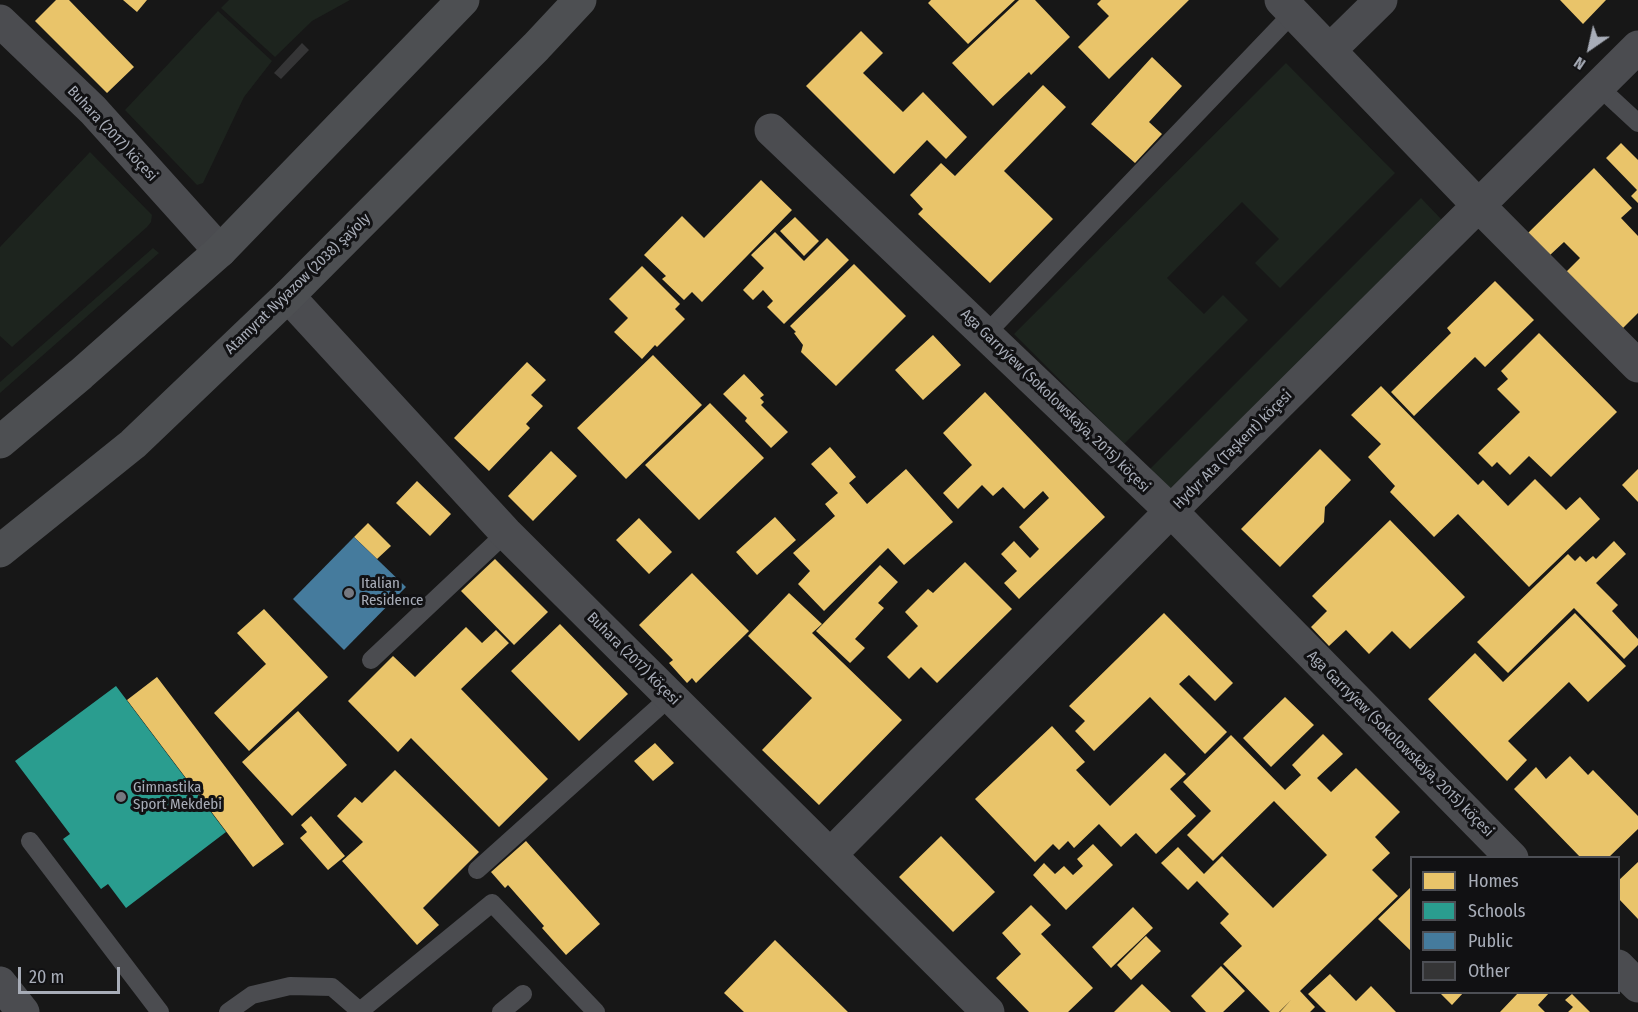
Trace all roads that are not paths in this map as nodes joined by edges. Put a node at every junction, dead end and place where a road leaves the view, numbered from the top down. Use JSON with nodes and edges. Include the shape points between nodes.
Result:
{"nodes":[{"id":1,"x":463,"y":0,"type":"edge"},
{"id":2,"x":580,"y":0,"type":"edge"},
{"id":3,"x":1382,"y":0,"type":"edge"},
{"id":4,"x":1287,"y":6,"type":"edge"},
{"id":5,"x":0,"y":21,"type":"edge"},
{"id":6,"x":1638,"y":47,"type":"edge"},
{"id":7,"x":1330,"y":50,"type":"junction"},
{"id":8,"x":1598,"y":86,"type":"junction"},
{"id":9,"x":1638,"y":123,"type":"edge"},
{"id":10,"x":771,"y":130,"type":"dead end"},
{"id":11,"x":1478,"y":205,"type":"junction"},
{"id":12,"x":220,"y":251,"type":"junction"},
{"id":13,"x":288,"y":296,"type":"junction"},
{"id":14,"x":985,"y":335,"type":"junction"},
{"id":15,"x":1638,"y":366,"type":"edge"},
{"id":16,"x":0,"y":442,"type":"edge"},
{"id":17,"x":1171,"y":511,"type":"junction"},
{"id":18,"x":506,"y":532,"type":"junction"},
{"id":19,"x":0,"y":551,"type":"edge"},
{"id":20,"x":371,"y":660,"type":"dead end"},
{"id":21,"x":670,"y":696,"type":"junction"},
{"id":22,"x":30,"y":841,"type":"dead end"},
{"id":23,"x":830,"y":855,"type":"junction"},
{"id":24,"x":1510,"y":856,"type":"edge"},
{"id":25,"x":477,"y":870,"type":"dead end"},
{"id":26,"x":1620,"y":968,"type":"edge"},
{"id":27,"x":0,"y":983,"type":"edge"},
{"id":28,"x":1638,"y":986,"type":"edge"},
{"id":29,"x":523,"y":994,"type":"dead end"},
{"id":30,"x":360,"y":1011,"type":"edge"},
{"id":31,"x":23,"y":1012,"type":"edge"},
{"id":32,"x":160,"y":1012,"type":"edge"},
{"id":33,"x":228,"y":1012,"type":"edge"},
{"id":34,"x":501,"y":1012,"type":"edge"},
{"id":35,"x":596,"y":1012,"type":"edge"},
{"id":36,"x":988,"y":1012,"type":"edge"}],
"edges":[{"from":1,"to":12,"type":"main road"},
{"from":2,"to":13,"type":"main road","name":"Atamyrat Nyýazow (2038) şaýoly"},
{"from":3,"to":7,"type":"street"},
{"from":4,"to":7,"type":"street"},
{"from":4,"to":14,"type":"lane"},
{"from":5,"to":12,"type":"street","name":"Buhara (2017) köçesi","via":[[93,110]]},
{"from":6,"to":8,"type":"street","name":"Hydyr Ata (Taşkent) köçesi"},
{"from":7,"to":11,"type":"street"},
{"from":8,"to":9,"type":"lane"},
{"from":8,"to":11,"type":"street","name":"Hydyr Ata (Taşkent) köçesi"},
{"from":10,"to":14,"type":"street","name":"Aga Garryýew (Sokolowskaýa, 2015) köçesi"},
{"from":11,"to":15,"type":"street"},
{"from":11,"to":17,"type":"street","name":"Hydyr Ata (Taşkent) köçesi"},
{"from":12,"to":16,"type":"main road"},
{"from":13,"to":18,"type":"street","name":"Buhara (2017) köçesi"},
{"from":13,"to":19,"type":"main road","name":"Atamyrat Nyýazow (2038) şaýoly","via":[[133,444]]},
{"from":14,"to":17,"type":"street","name":"Aga Garryýew (Sokolowskaýa, 2015) köçesi"},
{"from":17,"to":23,"type":"street","name":"Hydyr Ata (Taşkent) köçesi"},
{"from":17,"to":24,"type":"street","name":"Aga Garryýew (Sokolowskaýa, 2015) köçesi"},
{"from":18,"to":20,"type":"lane"},
{"from":18,"to":21,"type":"street","name":"Buhara (2017) köçesi"},
{"from":21,"to":23,"type":"street","name":"Buhara (2017) köçesi"},
{"from":21,"to":25,"type":"lane"},
{"from":22,"to":32,"type":"lane"},
{"from":23,"to":36,"type":"street","name":"Buhara (2017) köçesi"},
{"from":26,"to":28,"type":"street"},
{"from":27,"to":31,"type":"street"},
{"from":29,"to":34,"type":"lane"},
{"from":30,"to":33,"type":"lane","via":[[332,987],[290,986],[252,995]]},
{"from":30,"to":35,"type":"lane","via":[[492,903]]}]}
